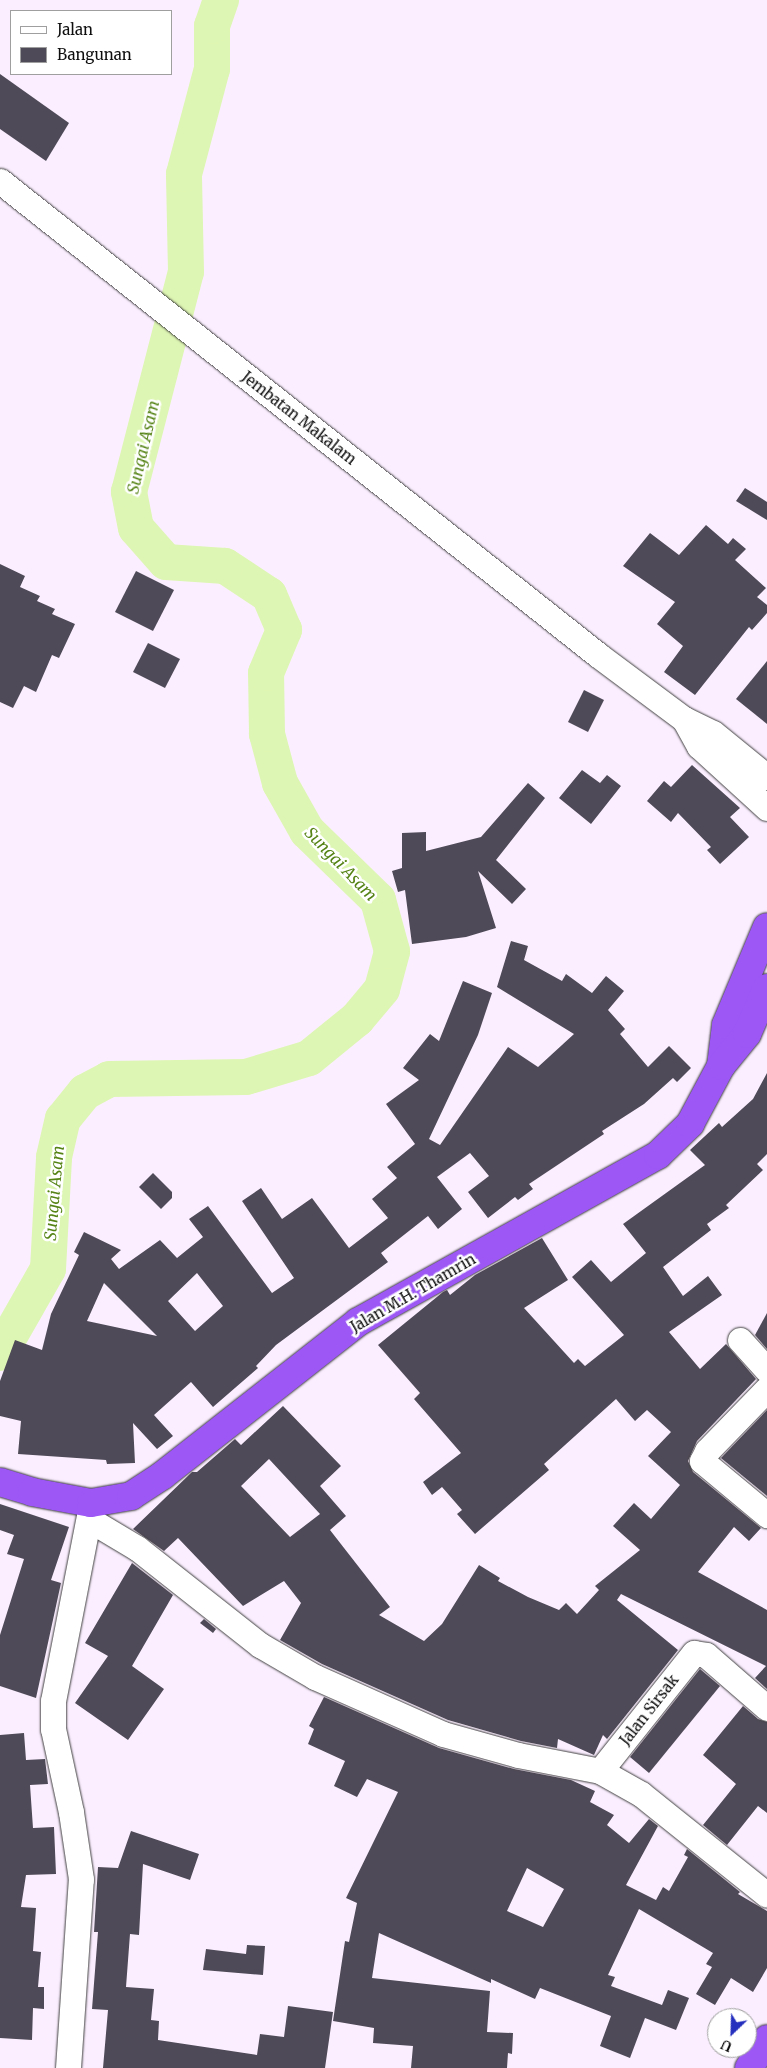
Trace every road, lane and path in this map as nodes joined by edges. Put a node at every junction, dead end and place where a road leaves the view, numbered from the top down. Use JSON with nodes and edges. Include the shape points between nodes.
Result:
{"nodes":[{"id":1,"x":0,"y":180,"type":"edge"},
{"id":2,"x":684,"y":719,"type":"junction"},
{"id":3,"x":767,"y":777,"type":"edge"},
{"id":4,"x":767,"y":808,"type":"edge"},
{"id":5,"x":767,"y":927,"type":"edge"},
{"id":6,"x":767,"y":988,"type":"edge"},
{"id":7,"x":721,"y":1066,"type":"junction"},
{"id":8,"x":740,"y":1340,"type":"dead end"},
{"id":9,"x":767,"y":1370,"type":"edge"},
{"id":10,"x":767,"y":1389,"type":"edge"},
{"id":11,"x":0,"y":1482,"type":"edge"},
{"id":12,"x":90,"y":1512,"type":"junction"},
{"id":13,"x":767,"y":1515,"type":"edge"},
{"id":14,"x":767,"y":1708,"type":"edge"},
{"id":15,"x":600,"y":1771,"type":"junction"},
{"id":16,"x":767,"y":1895,"type":"edge"},
{"id":17,"x":767,"y":2039,"type":"edge"},
{"id":18,"x":68,"y":2068,"type":"edge"},
{"id":19,"x":750,"y":2068,"type":"edge"}],
"edges":[{"from":1,"to":2,"type":"street","name":"Jembatan Makalam","via":[[598,655]]},
{"from":2,"to":3,"type":"street","via":[[713,733]]},
{"from":2,"to":4,"type":"street","via":[[699,746]]},
{"from":5,"to":7,"type":"highway","name":"Jalan M.H. Thamrin","via":[[726,1025]]},
{"from":6,"to":7,"type":"highway","name":"Jalan M.H. Thamrin","via":[[747,1034]]},
{"from":7,"to":12,"type":"highway","name":"Jalan M.H. Thamrin","via":[[690,1124],[658,1155],[358,1322],[163,1475],[130,1496]]},
{"from":8,"to":9,"type":"street"},
{"from":10,"to":13,"type":"street","via":[[707,1451],[702,1461]]},
{"from":11,"to":12,"type":"highway","name":"Jalan M.H. Thamrin"},
{"from":12,"to":15,"type":"street","via":[[260,1644],[315,1677],[443,1734],[518,1755]]},
{"from":12,"to":18,"type":"street","via":[[53,1701],[53,1729],[81,1879]]},
{"from":14,"to":15,"type":"street","name":"Jalan Sirsak","via":[[699,1652],[694,1653]]},
{"from":15,"to":16,"type":"street","via":[[641,1794]]},
{"from":17,"to":19,"type":"highway"}]}
